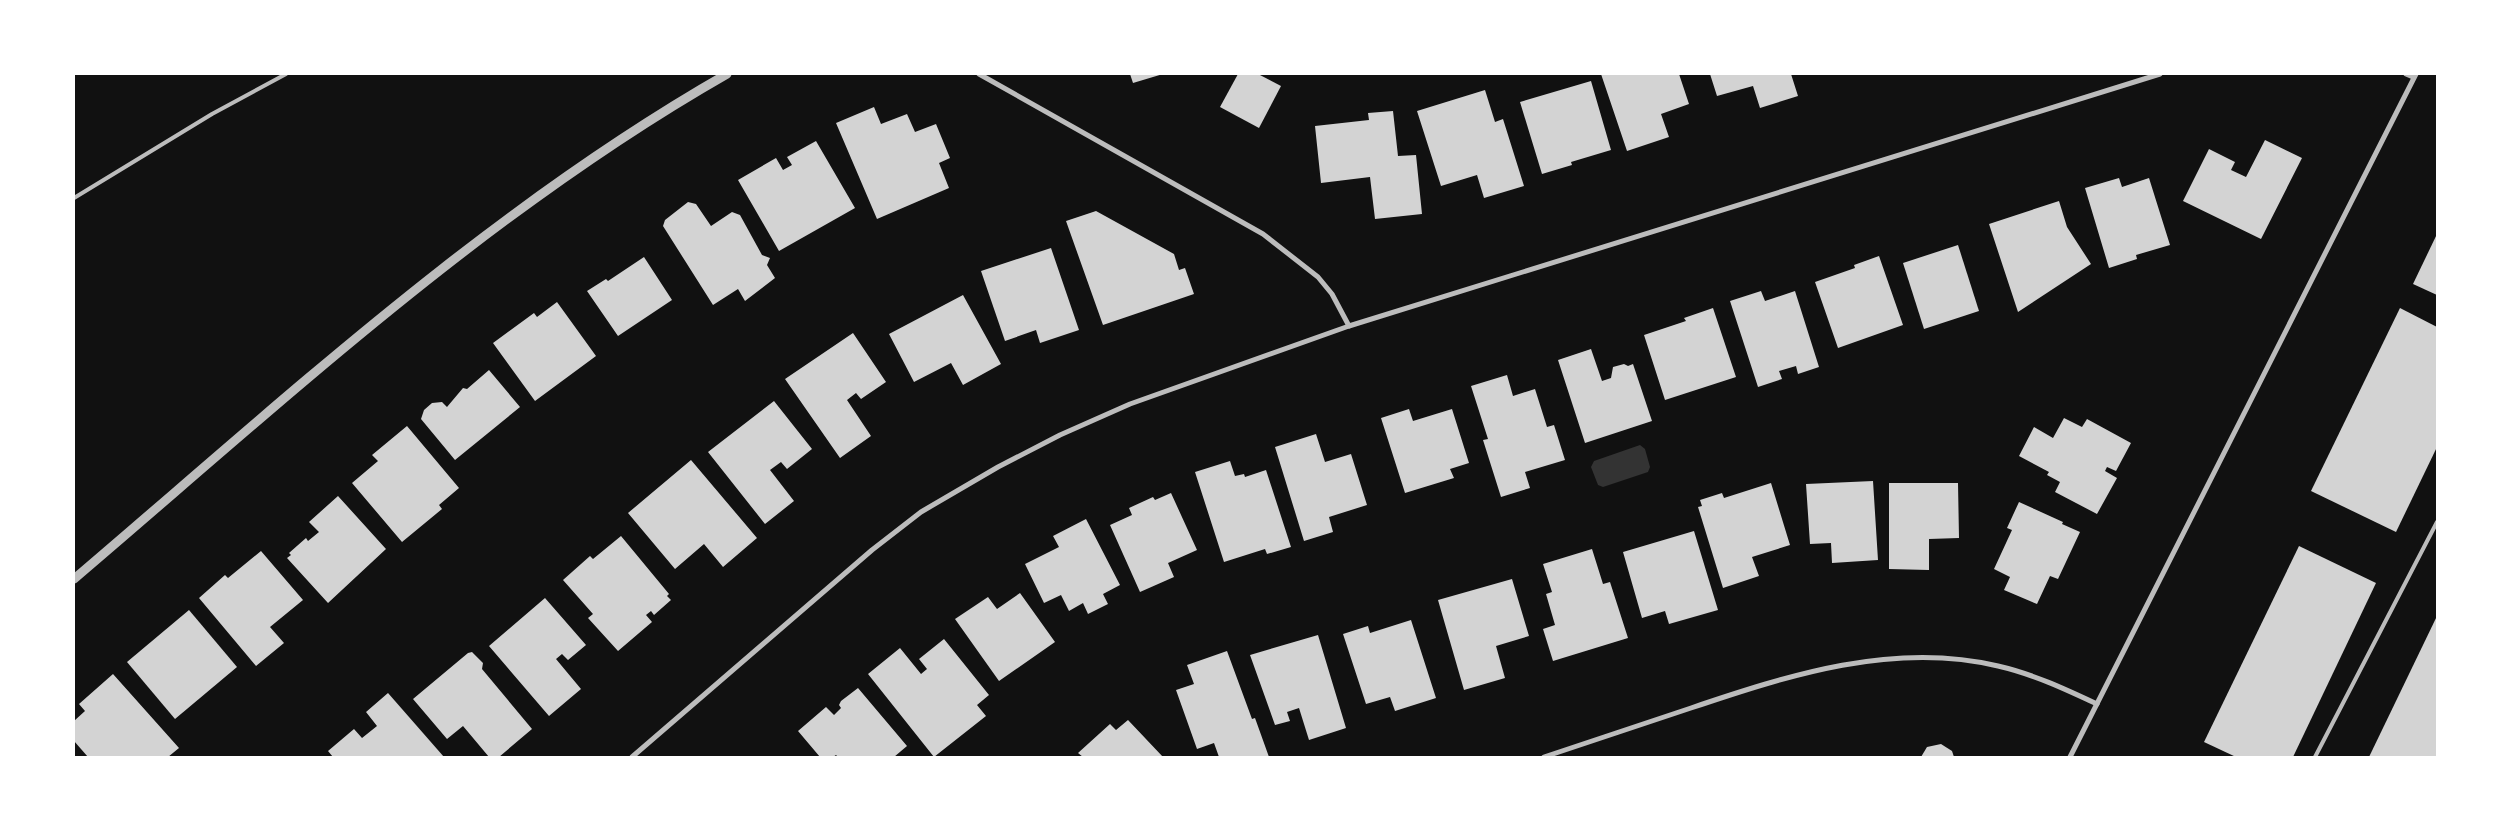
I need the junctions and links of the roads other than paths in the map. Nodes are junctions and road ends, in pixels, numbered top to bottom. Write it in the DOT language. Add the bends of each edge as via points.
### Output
graph roads {
  1 [pos="286,74"];
  2 [pos="727,74"];
  3 [pos="979,74"];
  4 [pos="2160,74"];
  5 [pos="2406,74"];
  6 [pos="2415,76"];
  7 [pos="74,198"];
  8 [pos="1350,326"];
  9 [pos="2437,522"];
  10 [pos="74,579"];
  11 [pos="2097,704"];
  12 [pos="632,757"];
  13 [pos="1544,757"];
  14 [pos="2070,757"];
  15 [pos="2315,757"];
  1 -- 7 [label="lane" via="212,114"];
  2 -- 10 [label="street" via="614,142 444,265"];
  3 -- 8 [label="street" via="1263,234 1318,277"];
  4 -- 8 [label="street"];
  5 -- 6 [label="street"];
  6 -- 11 [label="street"];
  8 -- 12 [label="street" via="1130,404 998,467 921,512 872,550"];
  9 -- 15 [label="lane"];
  11 -- 13 [label="street" via="2042,679 1998,665 1959,660 1870,660 1816,669"];
  11 -- 14 [label="street"];
}
